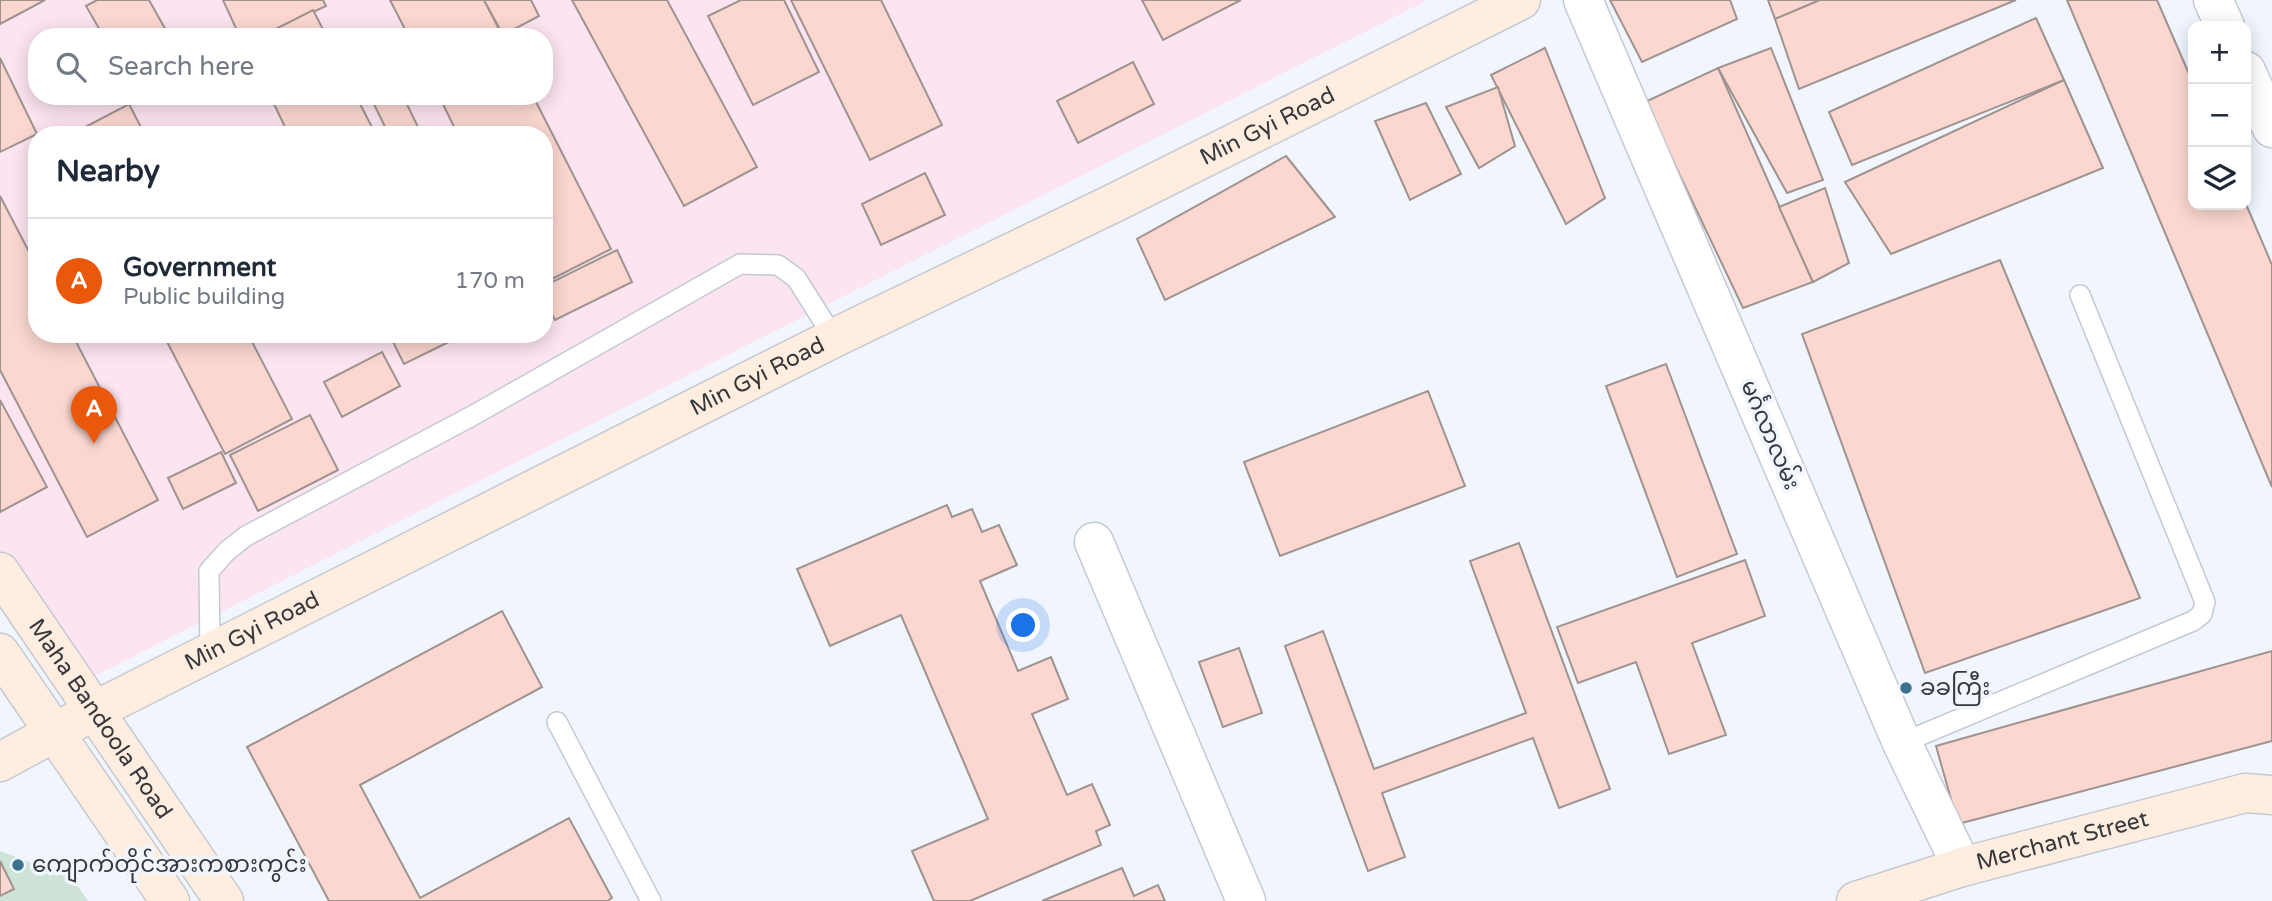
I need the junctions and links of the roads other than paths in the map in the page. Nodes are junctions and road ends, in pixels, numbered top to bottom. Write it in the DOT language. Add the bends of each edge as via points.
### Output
graph roads {
  1 [pos="1521,0"];
  2 [pos="1583,0"];
  3 [pos="2213,0"];
  4 [pos="2223,21"];
  5 [pos="2251,82"];
  6 [pos="2272,128"];
  7 [pos="2080,295"];
  8 [pos="834,338"];
  9 [pos="1094,542"];
  10 [pos="0,572"];
  11 [pos="0,653"];
  12 [pos="210,653"];
  13 [pos="94,711"];
  14 [pos="557,722"];
  15 [pos="54,734"];
  16 [pos="1902,743"];
  17 [pos="0,762"];
  18 [pos="2272,795"];
  19 [pos="1962,867"];
  20 [pos="170,901"];
  21 [pos="224,901"];
  22 [pos="651,901"];
  23 [pos="1246,901"];
  24 [pos="1856,901"];
  1 -- 8 [label="main road, Min Gyi Road"];
  2 -- 16 [label="street, မင်္ဂလာလမ်း"];
  3 -- 4 [label="street"];
  5 -- 6 [label="street"];
  7 -- 16 [label="lane" via="2206,602 2202,614"];
  8 -- 12 [label="main road, Min Gyi Road"];
  8 -- 12 [label="lane" via="796,278 778,265 740,264 472,416 246,536 209,571"];
  9 -- 23 [label="street"];
  10 -- 13 [label="main road, Maha Bandoola Road"];
  11 -- 15 [label="main road, Maha Bandoola Road"];
  12 -- 13 [label="main road, Min Gyi Road"];
  13 -- 15 [label="main road, Min Gyi Road"];
  13 -- 21 [label="main road, Maha Bandoola Road"];
  14 -- 22 [label="lane"];
  15 -- 17 [label="main road, Min Gyi Road"];
  15 -- 20 [label="main road, Maha Bandoola Road"];
  16 -- 19 [label="street, မင်္ဂလာလမ်း"];
  18 -- 19 [label="main road, Merchant Street" via="2245,793"];
  19 -- 24 [label="main road, Merchant Street"];
}
